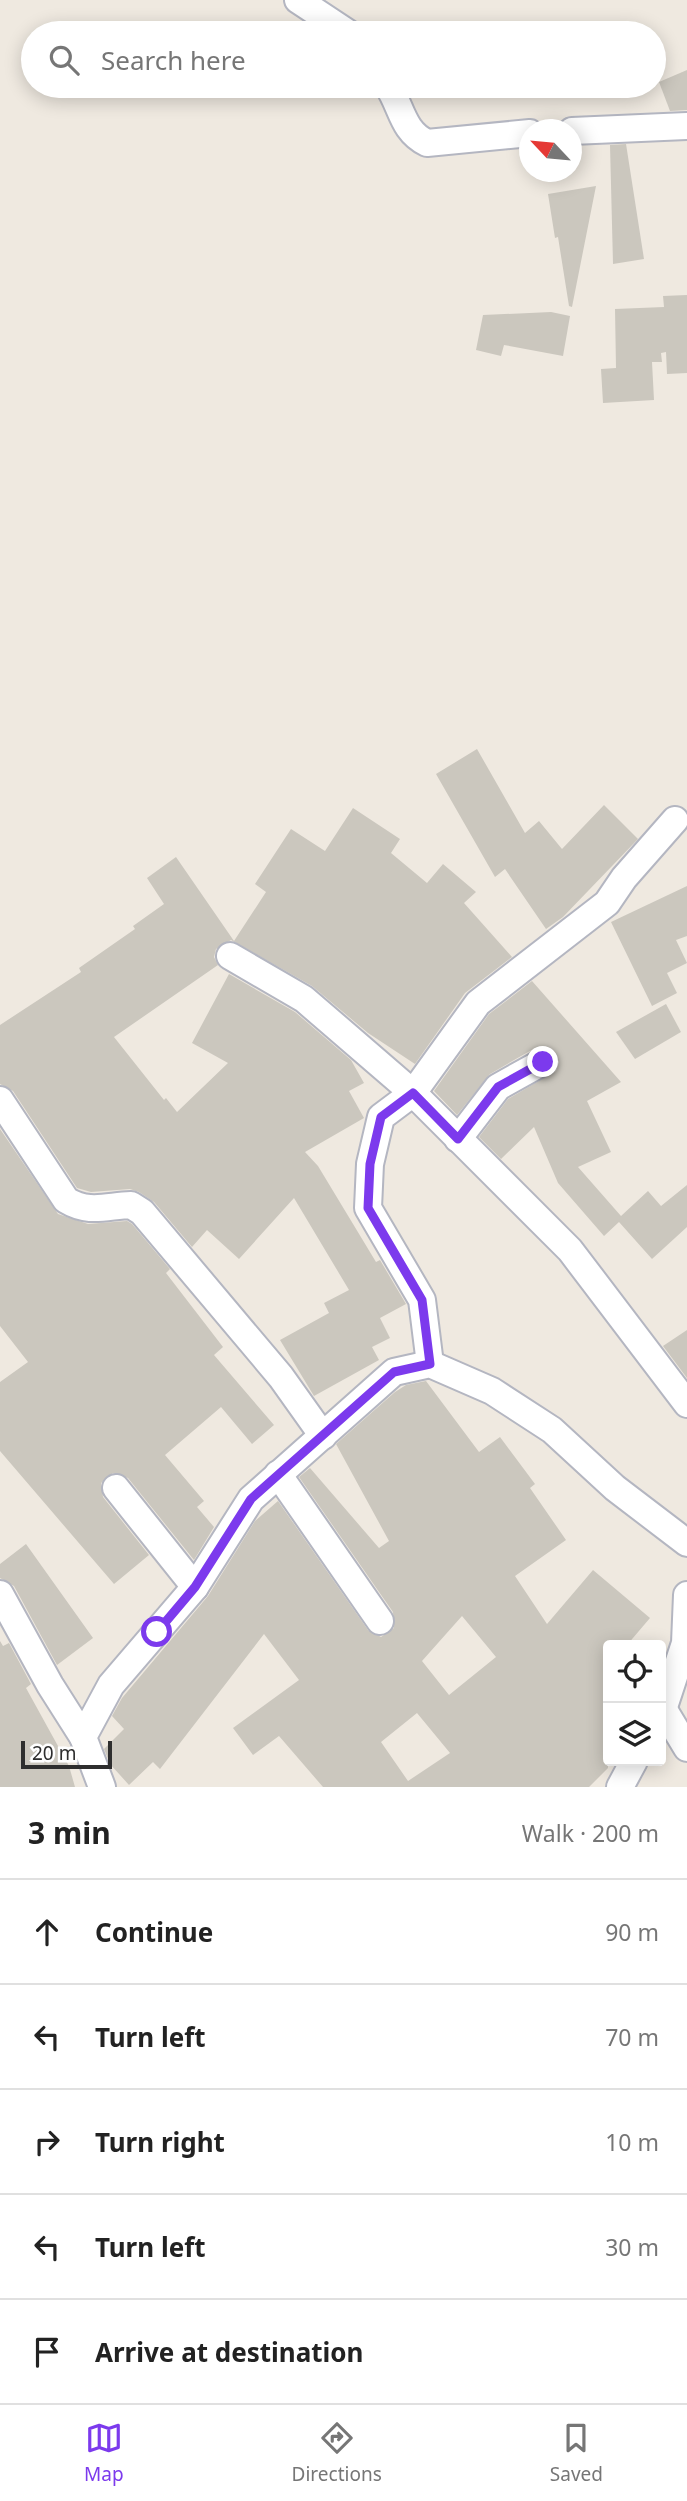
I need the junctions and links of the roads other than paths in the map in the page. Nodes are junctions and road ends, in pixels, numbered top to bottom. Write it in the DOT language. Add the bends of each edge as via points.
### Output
graph roads {
  1 [pos="298,0"];
  2 [pos="330,21"];
  3 [pos="393,98"];
  4 [pos="687,126"];
  5 [pos="582,131"];
  6 [pos="519,134"];
  7 [pos="675,820"];
  8 [pos="230,957"];
  9 [pos="543,1062"];
  10 [pos="413,1093"];
  11 [pos="0,1100"];
  12 [pos="458,1139"];
  13 [pos="430,1364"];
  14 [pos="687,1404"];
  15 [pos="323,1436"];
  16 [pos="278,1475"];
  17 [pos="116,1488"];
  18 [pos="687,1544"];
  19 [pos="195,1587"];
  20 [pos="0,1594"];
  21 [pos="687,1595"];
  22 [pos="380,1621"];
  23 [pos="666,1703"];
  24 [pos="666,1717"];
  25 [pos="83,1737"];
  26 [pos="687,1748"];
  27 [pos="631,1766"];
  28 [pos="102,1787"];
  29 [pos="620,1787"];
  1 -- 2 [label="street"];
  3 -- 6 [label="street" via="405,125 415,138 427,143"];
  4 -- 5 [label="street"];
  7 -- 10 [label="street" via="607,903 478,1003"];
  8 -- 10 [label="street" via="304,999"];
  9 -- 12 [label="street" via="498,1087"];
  10 -- 12 [label="street"];
  10 -- 13 [label="street" via="381,1117 370,1164 368,1208 422,1300"];
  11 -- 15 [label="street" via="66,1200 79,1208 100,1210 131,1205 142,1213 281,1377"];
  12 -- 14 [label="street" via="570,1250"];
  13 -- 15 [label="street" via="394,1372"];
  13 -- 18 [label="street" via="492,1391 551,1430"];
  15 -- 16 [label="street"];
  16 -- 19 [label="street" via="251,1499"];
  16 -- 22 [label="street"];
  17 -- 19 [label="street"];
  19 -- 25 [label="street" via="111,1685"];
  20 -- 25 [label="street"];
  21 -- 23 [label="street" via="685,1643"];
  24 -- 26 [label="street"];
  25 -- 28 [label="street"];
  27 -- 29 [label="street"];
}
